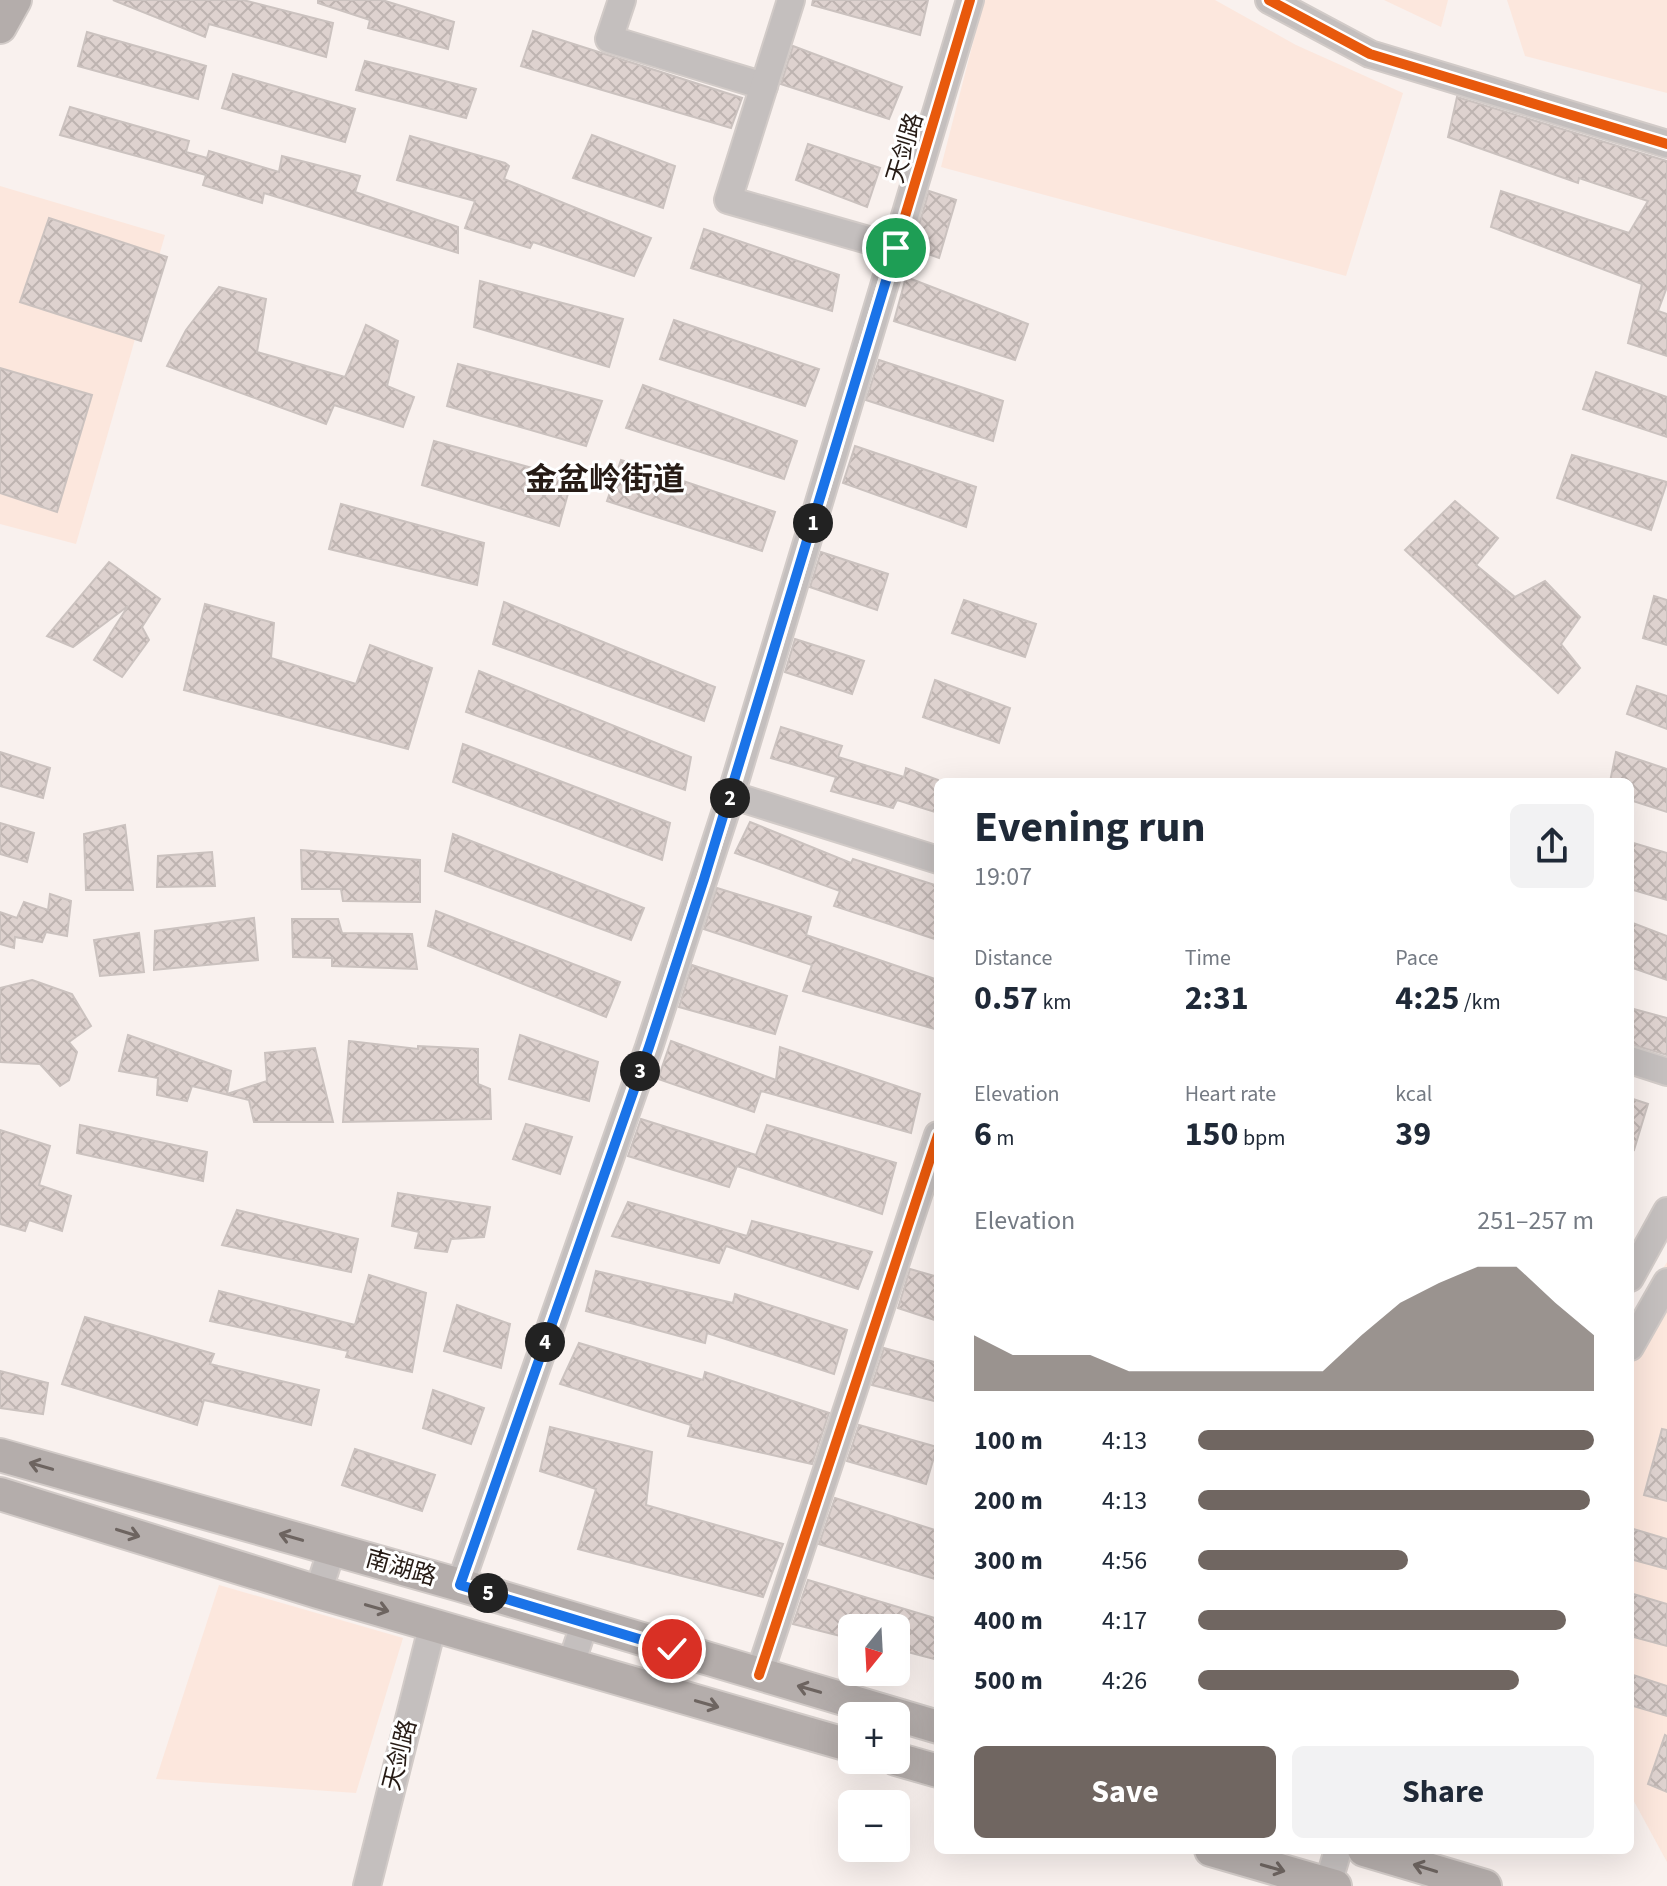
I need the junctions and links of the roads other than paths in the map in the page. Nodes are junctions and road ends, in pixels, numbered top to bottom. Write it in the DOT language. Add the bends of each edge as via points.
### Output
graph roads {
  1 [pos="15,0"];
  2 [pos="622,0"];
  3 [pos="791,0"];
  4 [pos="970,0"];
  5 [pos="1269,0"];
  6 [pos="0,27"];
  7 [pos="764,86"];
  8 [pos="1667,144"];
  9 [pos="896,248"];
  10 [pos="731,795"];
  11 [pos="934,859"];
  12 [pos="1634,1061"];
  13 [pos="1667,1072"];
  14 [pos="934,1147"];
  15 [pos="1667,1211"];
  16 [pos="1634,1271"];
  17 [pos="1667,1282"];
  18 [pos="1634,1340"];
  19 [pos="0,1455"];
  20 [pos="0,1494"];
  21 [pos="332,1549"];
  22 [pos="460,1585"];
  23 [pos="318,1592"];
  24 [pos="585,1622"];
  25 [pos="433,1624"];
  26 [pos="571,1664"];
  27 [pos="759,1675"];
  28 [pos="934,1726"];
  29 [pos="838,1742"];
  30 [pos="910,1763"];
  31 [pos="934,1770"];
  32 [pos="1225,1854"];
  33 [pos="1337,1854"];
  34 [pos="1377,1854"];
  35 [pos="1332,1885"];
  36 [pos="367,1886"];
  37 [pos="1485,1886"];
  1 -- 6 [label="main road"];
  2 -- 7 [label="street" via="609,39"];
  3 -- 7 [label="street"];
  4 -- 9 [label="street, 天剑路"];
  5 -- 8 [label="street" via="1370,54"];
  7 -- 9 [label="street" via="728,200"];
  9 -- 10 [label="street, 天剑路"];
  10 -- 11 [label="street"];
  10 -- 22 [label="street, 天剑路" via="649,1047"];
  12 -- 13 [label="street"];
  14 -- 27 [label="street"];
  15 -- 16 [label="street"];
  17 -- 18 [label="street"];
  21 -- 19 [label="main road, 南湖路, one-way"];
  20 -- 23 [label="main road, 南湖路, one-way"];
  21 -- 22 [label="main road, 南湖路"];
  21 -- 23 [label="street"];
  22 -- 24 [label="main road, 南湖路"];
  23 -- 25 [label="main road, 南湖路, one-way"];
  24 -- 26 [label="street"];
  24 -- 27 [label="main road, 南湖路"];
  25 -- 26 [label="main road, 南湖路"];
  25 -- 36 [label="street, 天剑路"];
  26 -- 29 [label="main road, 南湖路, one-way"];
  28 -- 27 [label="main road, 南湖路, one-way"];
  30 -- 31 [label="main road"];
  32 -- 35 [label="main road, one-way"];
  33 -- 35 [label="street"];
  37 -- 34 [label="main road, one-way"];
}
